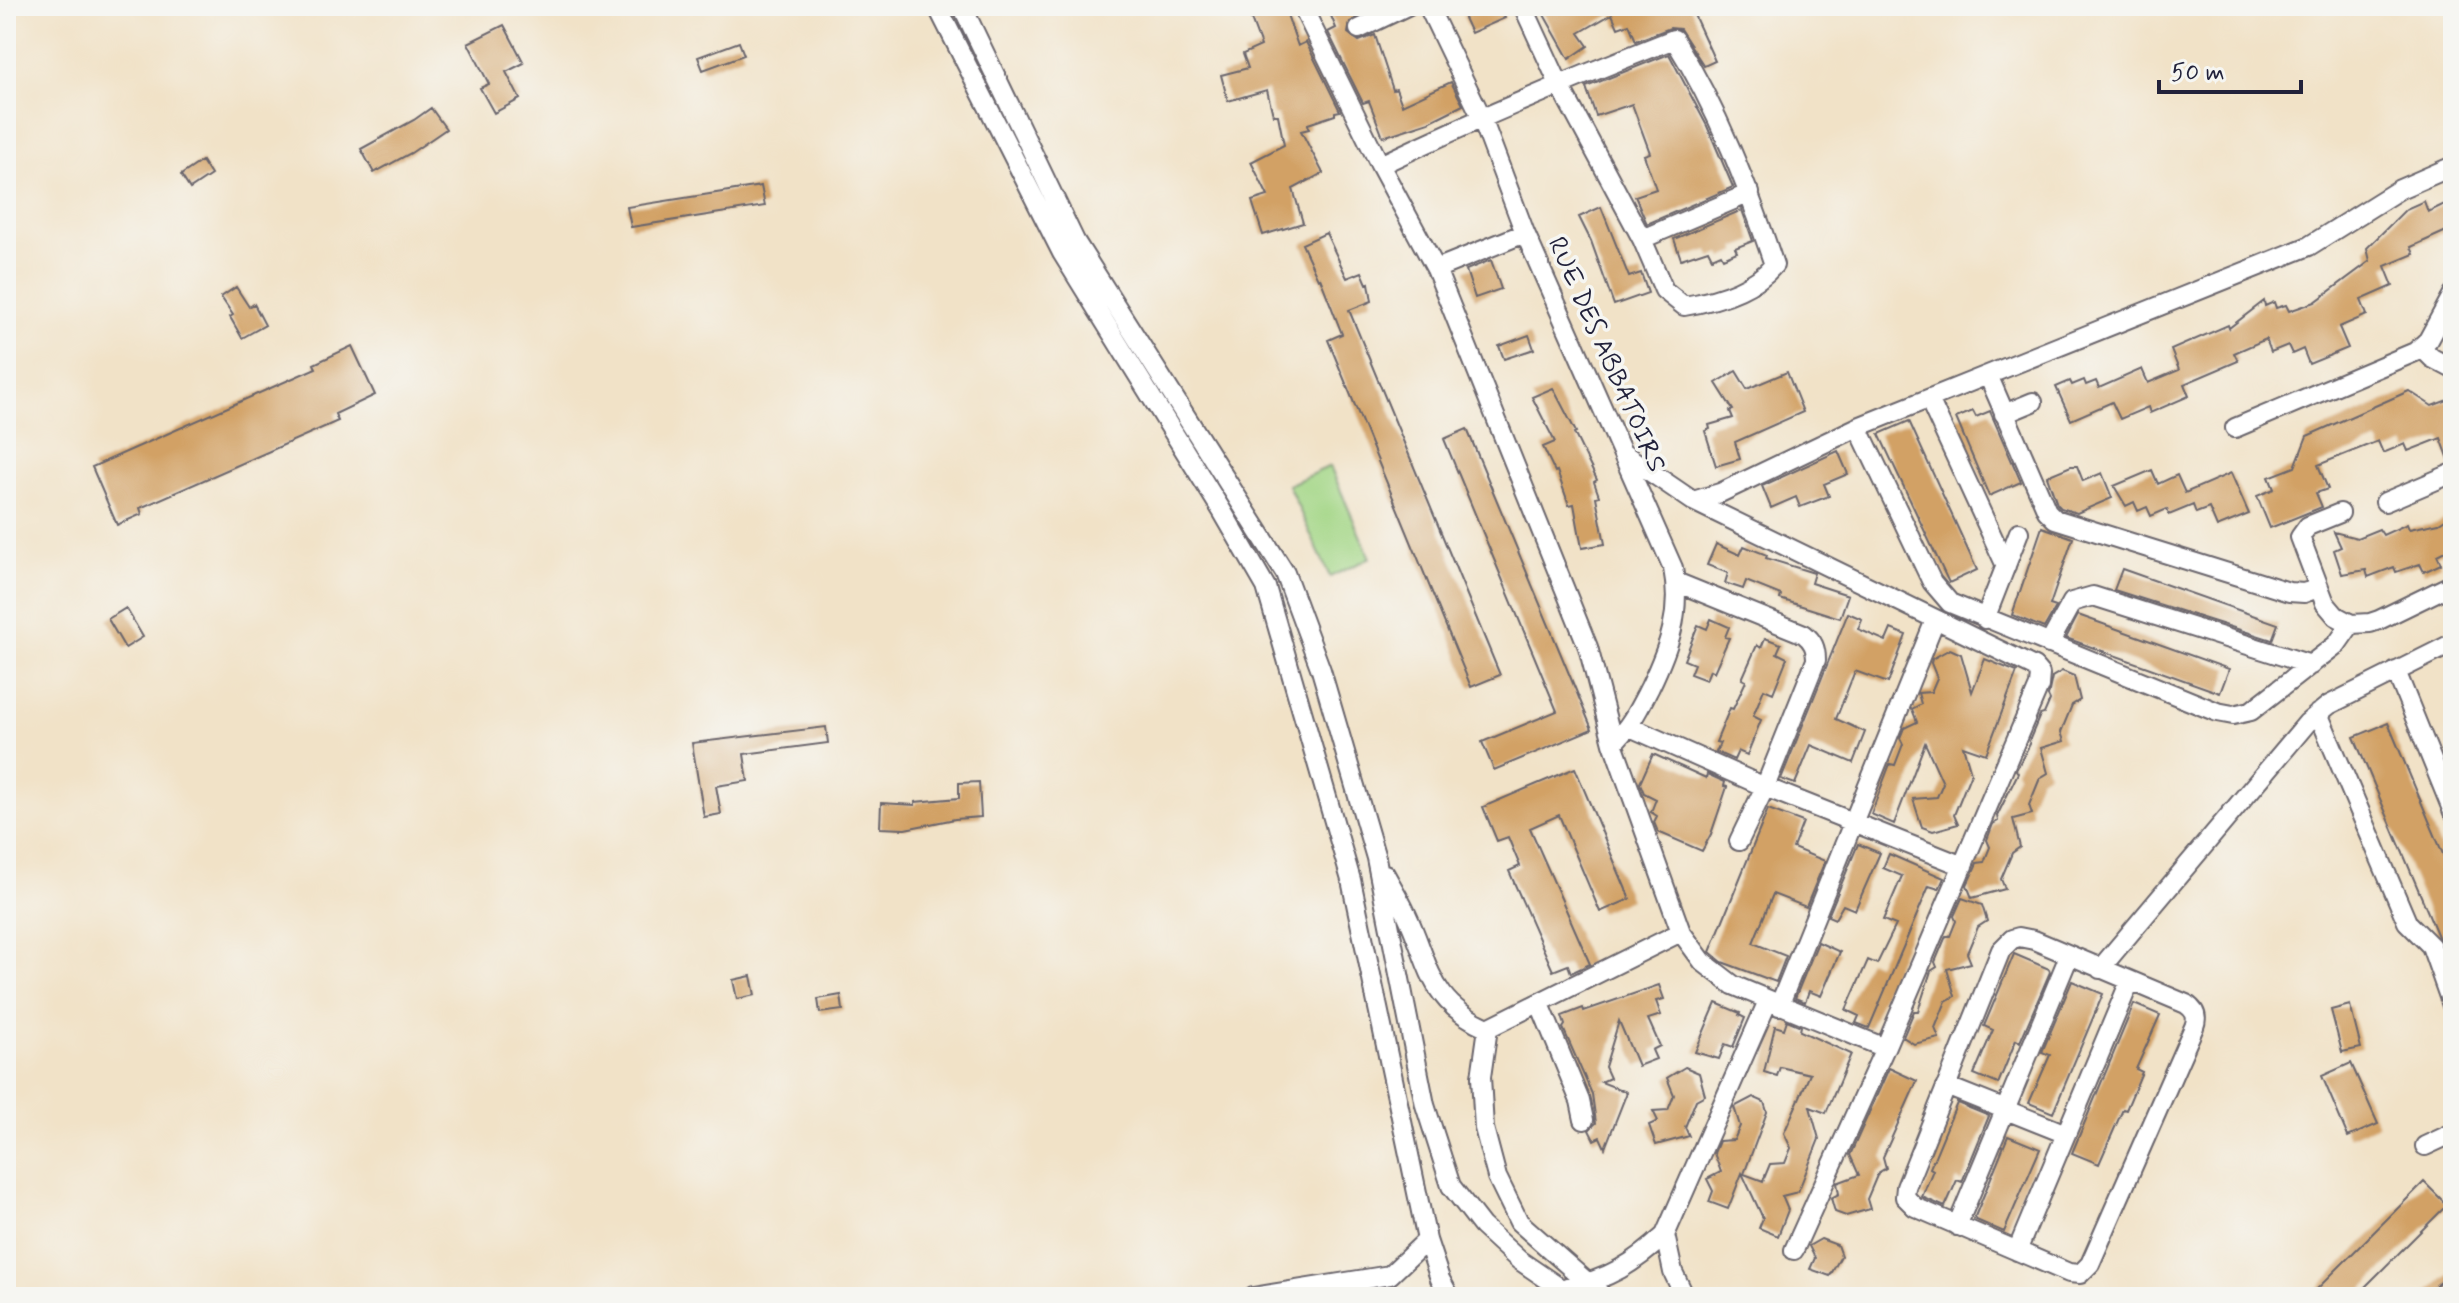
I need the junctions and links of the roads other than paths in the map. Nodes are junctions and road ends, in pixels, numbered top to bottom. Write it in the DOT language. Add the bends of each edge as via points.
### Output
graph roads {
  1 [pos="937,6"];
  2 [pos="962,6"];
  3 [pos="1302,6"];
  4 [pos="1407,6"];
  5 [pos="1428,6"];
  6 [pos="1523,6"];
  7 [pos="1359,29"];
  8 [pos="1559,84"];
  9 [pos="1481,116"];
  10 [pos="1380,165"];
  11 [pos="2453,166"];
  12 [pos="1750,193"];
  13 [pos="1525,233"];
  14 [pos="1642,239"];
  15 [pos="1436,269"];
  16 [pos="2453,294"];
  17 [pos="2421,347"];
  18 [pos="2453,369"];
  19 [pos="1988,375"];
  20 [pos="1929,399"];
  21 [pos="2033,402"];
  22 [pos="2004,414"];
  23 [pos="1858,427"];
  24 [pos="2235,428"];
  25 [pos="1624,454"];
  26 [pos="2453,473"];
  27 [pos="1666,485"];
  28 [pos="1693,501"];
  29 [pos="2385,502"];
  30 [pos="2340,513"];
  31 [pos="1652,517"];
  32 [pos="2019,532"];
  33 [pos="2006,566"];
  34 [pos="1676,582"];
  35 [pos="2453,584"];
  36 [pos="2318,588"];
  37 [pos="1985,619"];
  38 [pos="1935,620"];
  39 [pos="2351,624"];
  40 [pos="2453,643"];
  41 [pos="2049,644"];
  42 [pos="2311,665"];
  43 [pos="2396,671"];
  44 [pos="2318,713"];
  45 [pos="1630,727"];
  46 [pos="1613,743"];
  47 [pos="1765,787"];
  48 [pos="2453,812"];
  49 [pos="1855,823"];
  50 [pos="1739,841"];
  51 [pos="1376,858"];
  52 [pos="1963,866"];
  53 [pos="1681,932"];
  54 [pos="2069,956"];
  55 [pos="2100,969"];
  56 [pos="2130,981"];
  57 [pos="1540,1004"];
  58 [pos="1773,1004"];
  59 [pos="2453,1008"];
  60 [pos="1488,1028"];
  61 [pos="1885,1048"];
  62 [pos="1946,1086"];
  63 [pos="2005,1109"];
  64 [pos="1584,1120"];
  65 [pos="2453,1133"];
  66 [pos="2066,1134"];
  67 [pos="2425,1146"];
  68 [pos="1957,1226"];
  69 [pos="1665,1235"];
  70 [pos="1427,1240"];
  71 [pos="1794,1250"];
  72 [pos="2017,1251"];
  73 [pos="1589,1290"];
  74 [pos="1253,1297"];
  75 [pos="1450,1297"];
  76 [pos="1604,1297"];
  77 [pos="1685,1297"];
  1 -- 70 [label="street" via="1062,253 1266,587 1351,880"];
  2 -- 51 [label="street" via="1075,241 1285,573 1321,670"];
  3 -- 10 [label="street"];
  4 -- 7 [label="street"];
  5 -- 9 [label="street, RUE DES ABBATOIRS"];
  6 -- 8 [label="street"];
  8 -- 9 [label="street"];
  8 -- 12 [label="street" via="1674,39"];
  8 -- 14 [label="street"];
  9 -- 10 [label="street"];
  9 -- 13 [label="street, RUE DES ABBATOIRS"];
  10 -- 15 [label="street"];
  11 -- 19 [label="street" via="2400,189 2309,246"];
  12 -- 14 [label="street"];
  12 -- 14 [label="street" via="1774,265 1763,278 1711,301 1684,306 1664,290"];
  13 -- 15 [label="street"];
  13 -- 25 [label="street, RUE DES ABBATOIRS"];
  15 -- 46 [label="street" via="1588,647"];
  16 -- 17 [label="street"];
  17 -- 18 [label="street"];
  17 -- 24 [label="street"];
  19 -- 20 [label="street"];
  19 -- 22 [label="street"];
  20 -- 23 [label="street"];
  20 -- 33 [label="street"];
  21 -- 22 [label="street"];
  22 -- 36 [label="street" via="2047,511 2060,522 2289,592"];
  23 -- 28 [label="street"];
  23 -- 37 [label="street" via="1937,590 1958,608"];
  25 -- 27 [label="street"];
  25 -- 31 [label="street, RUE DES ABBATOIRS"];
  26 -- 29 [label="street"];
  27 -- 28 [label="street"];
  27 -- 31 [label="street"];
  28 -- 38 [label="street"];
  30 -- 36 [label="street" via="2301,532"];
  31 -- 34 [label="street, RUE DES ABBATOIRS"];
  32 -- 33 [label="street"];
  33 -- 37 [label="street"];
  34 -- 45 [label="street, RUE DES ABBATOIRS" via="1676,616 1668,649"];
  34 -- 47 [label="street" via="1804,634 1814,645 1816,660"];
  35 -- 39 [label="street" via="2379,620"];
  36 -- 39 [label="street" via="2330,610"];
  37 -- 41 [label="street"];
  38 -- 49 [label="street"];
  38 -- 52 [label="street" via="2034,667 2040,680"];
  39 -- 42 [label="street"];
  40 -- 43 [label="street"];
  41 -- 42 [label="street" via="2233,715 2251,711"];
  41 -- 42 [label="street" via="2072,602 2093,596"];
  43 -- 44 [label="street"];
  43 -- 48 [label="street"];
  44 -- 55 [label="street"];
  44 -- 59 [label="street" via="2407,922 2431,946"];
  45 -- 46 [label="street, RUE DES ABBATOIRS"];
  45 -- 47 [label="street"];
  46 -- 53 [label="street"];
  47 -- 49 [label="street"];
  47 -- 50 [label="street"];
  49 -- 52 [label="street"];
  49 -- 58 [label="street"];
  51 -- 60 [label="street" via="1441,994 1454,1009"];
  51 -- 73 [label="street" via="1425,1105 1451,1186 1482,1226 1519,1260 1560,1288"];
  52 -- 61 [label="street"];
  53 -- 57 [label="street"];
  53 -- 58 [label="street" via="1717,975"];
  54 -- 55 [label="street"];
  54 -- 62 [label="street" via="2027,937 2006,944"];
  54 -- 63 [label="street"];
  55 -- 56 [label="street"];
  56 -- 66 [label="street"];
  56 -- 72 [label="street" via="2191,1007 2194,1027 2088,1268 2069,1273"];
  57 -- 60 [label="street"];
  57 -- 64 [label="street"];
  58 -- 61 [label="street"];
  58 -- 69 [label="street"];
  60 -- 73 [label="street" via="1481,1077 1484,1128 1497,1177 1519,1222"];
  61 -- 71 [label="street"];
  62 -- 63 [label="street"];
  62 -- 68 [label="street" via="1905,1192 1911,1205"];
  63 -- 66 [label="street"];
  63 -- 68 [label="street"];
  65 -- 67 [label="street"];
  66 -- 72 [label="street"];
  68 -- 72 [label="street"];
  69 -- 73 [label="street" via="1644,1256"];
  69 -- 77 [label="street"];
  70 -- 74 [label="street" via="1390,1275"];
  70 -- 75 [label="street"];
  73 -- 76 [label="street"];
}
